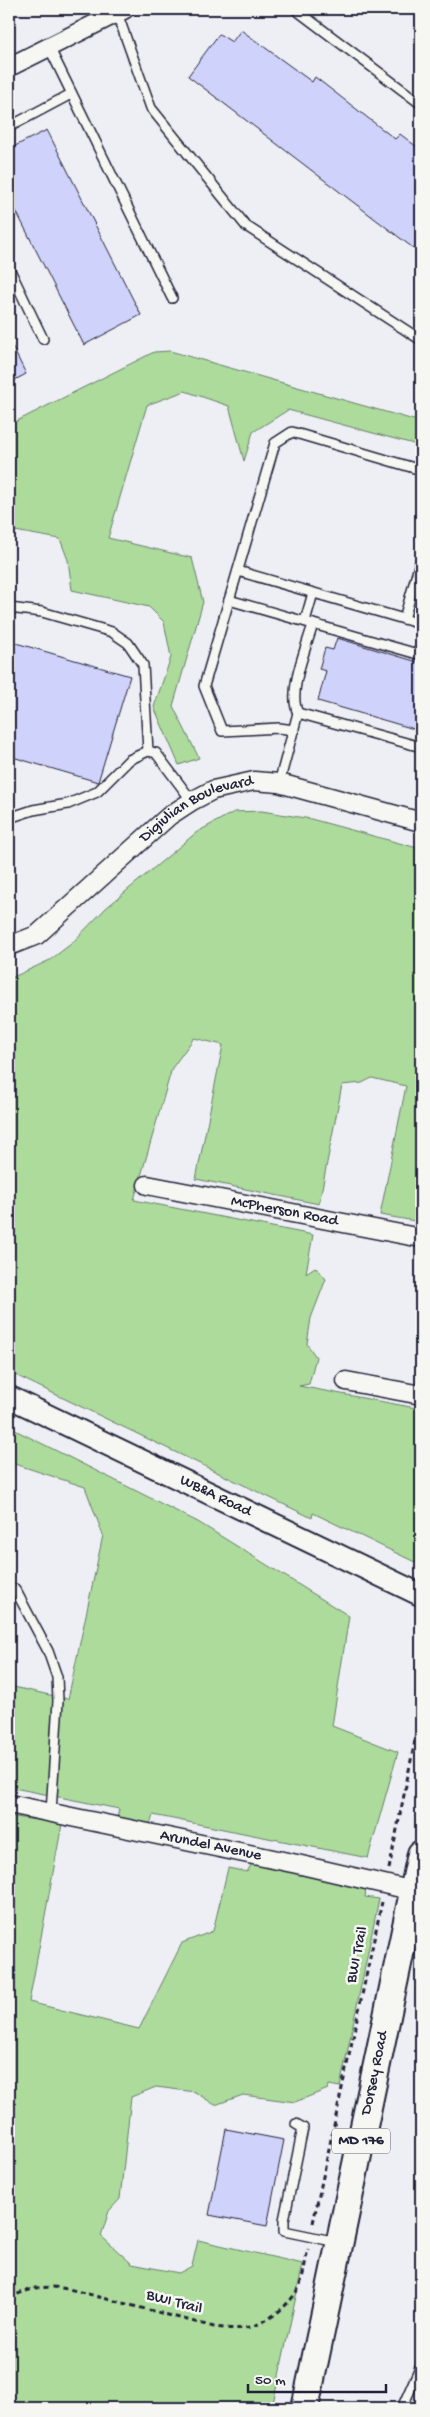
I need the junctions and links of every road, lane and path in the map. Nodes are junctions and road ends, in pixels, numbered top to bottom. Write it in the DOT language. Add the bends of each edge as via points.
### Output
graph roads {
  1 [pos="295,9"];
  2 [pos="121,11"];
  3 [pos="49,47"];
  4 [pos="9,67"];
  5 [pos="71,94"];
  6 [pos="421,104"];
  7 [pos="9,127"];
  8 [pos="9,268"];
  9 [pos="172,298"];
  10 [pos="43,339"];
  11 [pos="421,340"];
  12 [pos="421,470"];
  13 [pos="421,559"];
  14 [pos="238,571"];
  15 [pos="313,593"];
  16 [pos="229,600"];
  17 [pos="9,608"];
  18 [pos="404,619"];
  19 [pos="309,622"];
  20 [pos="421,624"];
  21 [pos="421,655"];
  22 [pos="298,713"];
  23 [pos="294,730"];
  24 [pos="421,747"];
  25 [pos="148,751"];
  26 [pos="279,783"];
  27 [pos="192,801"];
  28 [pos="9,818"];
  29 [pos="421,822"];
  30 [pos="9,946"];
  31 [pos="147,1186"];
  32 [pos="421,1238"];
  33 [pos="346,1381"];
  34 [pos="421,1395"];
  35 [pos="9,1397"];
  36 [pos="15,1589"];
  37 [pos="421,1595"];
  38 [pos="421,1710"];
  39 [pos="9,1804"];
  40 [pos="51,1813"];
  41 [pos="421,1854"];
  42 [pos="390,1864"];
  43 [pos="414,1891"];
  44 [pos="381,1907"];
  45 [pos="296,2124"];
  46 [pos="315,2214"];
  47 [pos="340,2243"];
  48 [pos="304,2265"];
  49 [pos="9,2297"];
  50 [pos="421,2365"];
  51 [pos="305,2408"];
  52 [pos="402,2408"];
  1 -- 6 [label="lane"];
  2 -- 3 [label="street"];
  2 -- 11 [label="lane" via="151,108 246,226"];
  3 -- 4 [label="street"];
  3 -- 5 [label="lane"];
  5 -- 7 [label="lane"];
  5 -- 9 [label="lane"];
  8 -- 10 [label="lane"];
  12 -- 14 [label="lane" via="292,432 275,443"];
  13 -- 18 [label="lane"];
  14 -- 15 [label="lane"];
  14 -- 16 [label="lane"];
  15 -- 18 [label="lane"];
  15 -- 19 [label="lane"];
  16 -- 19 [label="lane"];
  16 -- 23 [label="lane" via="204,686 222,731"];
  17 -- 25 [label="lane" via="42,612 112,632 128,643 143,665"];
  18 -- 20 [label="lane"];
  19 -- 21 [label="lane"];
  19 -- 22 [label="lane" via="294,692"];
  22 -- 23 [label="lane"];
  22 -- 24 [label="lane"];
  23 -- 26 [label="lane"];
  25 -- 27 [label="lane" via="156,753"];
  25 -- 28 [label="lane" via="129,760 97,792 68,804"];
  26 -- 27 [label="street, Digiulian Boulevard" via="254,781 235,784 213,790"];
  26 -- 29 [label="street, Digiulian Boulevard"];
  27 -- 30 [label="street, Digiulian Boulevard" via="150,833 37,935"];
  31 -- 32 [label="street, McPherson Road"];
  33 -- 34 [label="street"];
  35 -- 37 [label="street, WB&A Road"];
  36 -- 40 [label="lane" via="48,1651 57,1678"];
  38 -- 42 [label="path"];
  39 -- 40 [label="street, Arundel Avenue"];
  40 -- 43 [label="street, Arundel Avenue"];
  41 -- 43 [label="main road, Dorsey Road / MD 176"];
  43 -- 47 [label="main road, Dorsey Road / MD 176"];
  44 -- 46 [label="path, BWI Trail"];
  45 -- 47 [label="lane" via="304,2128 284,2231"];
  47 -- 51 [label="main road, Dorsey Road / MD 176"];
  48 -- 49 [label="path, BWI Trail" via="300,2286 286,2304 250,2327 232,2329 69,2289 35,2288"];
  50 -- 52 [label="lane"];
}
